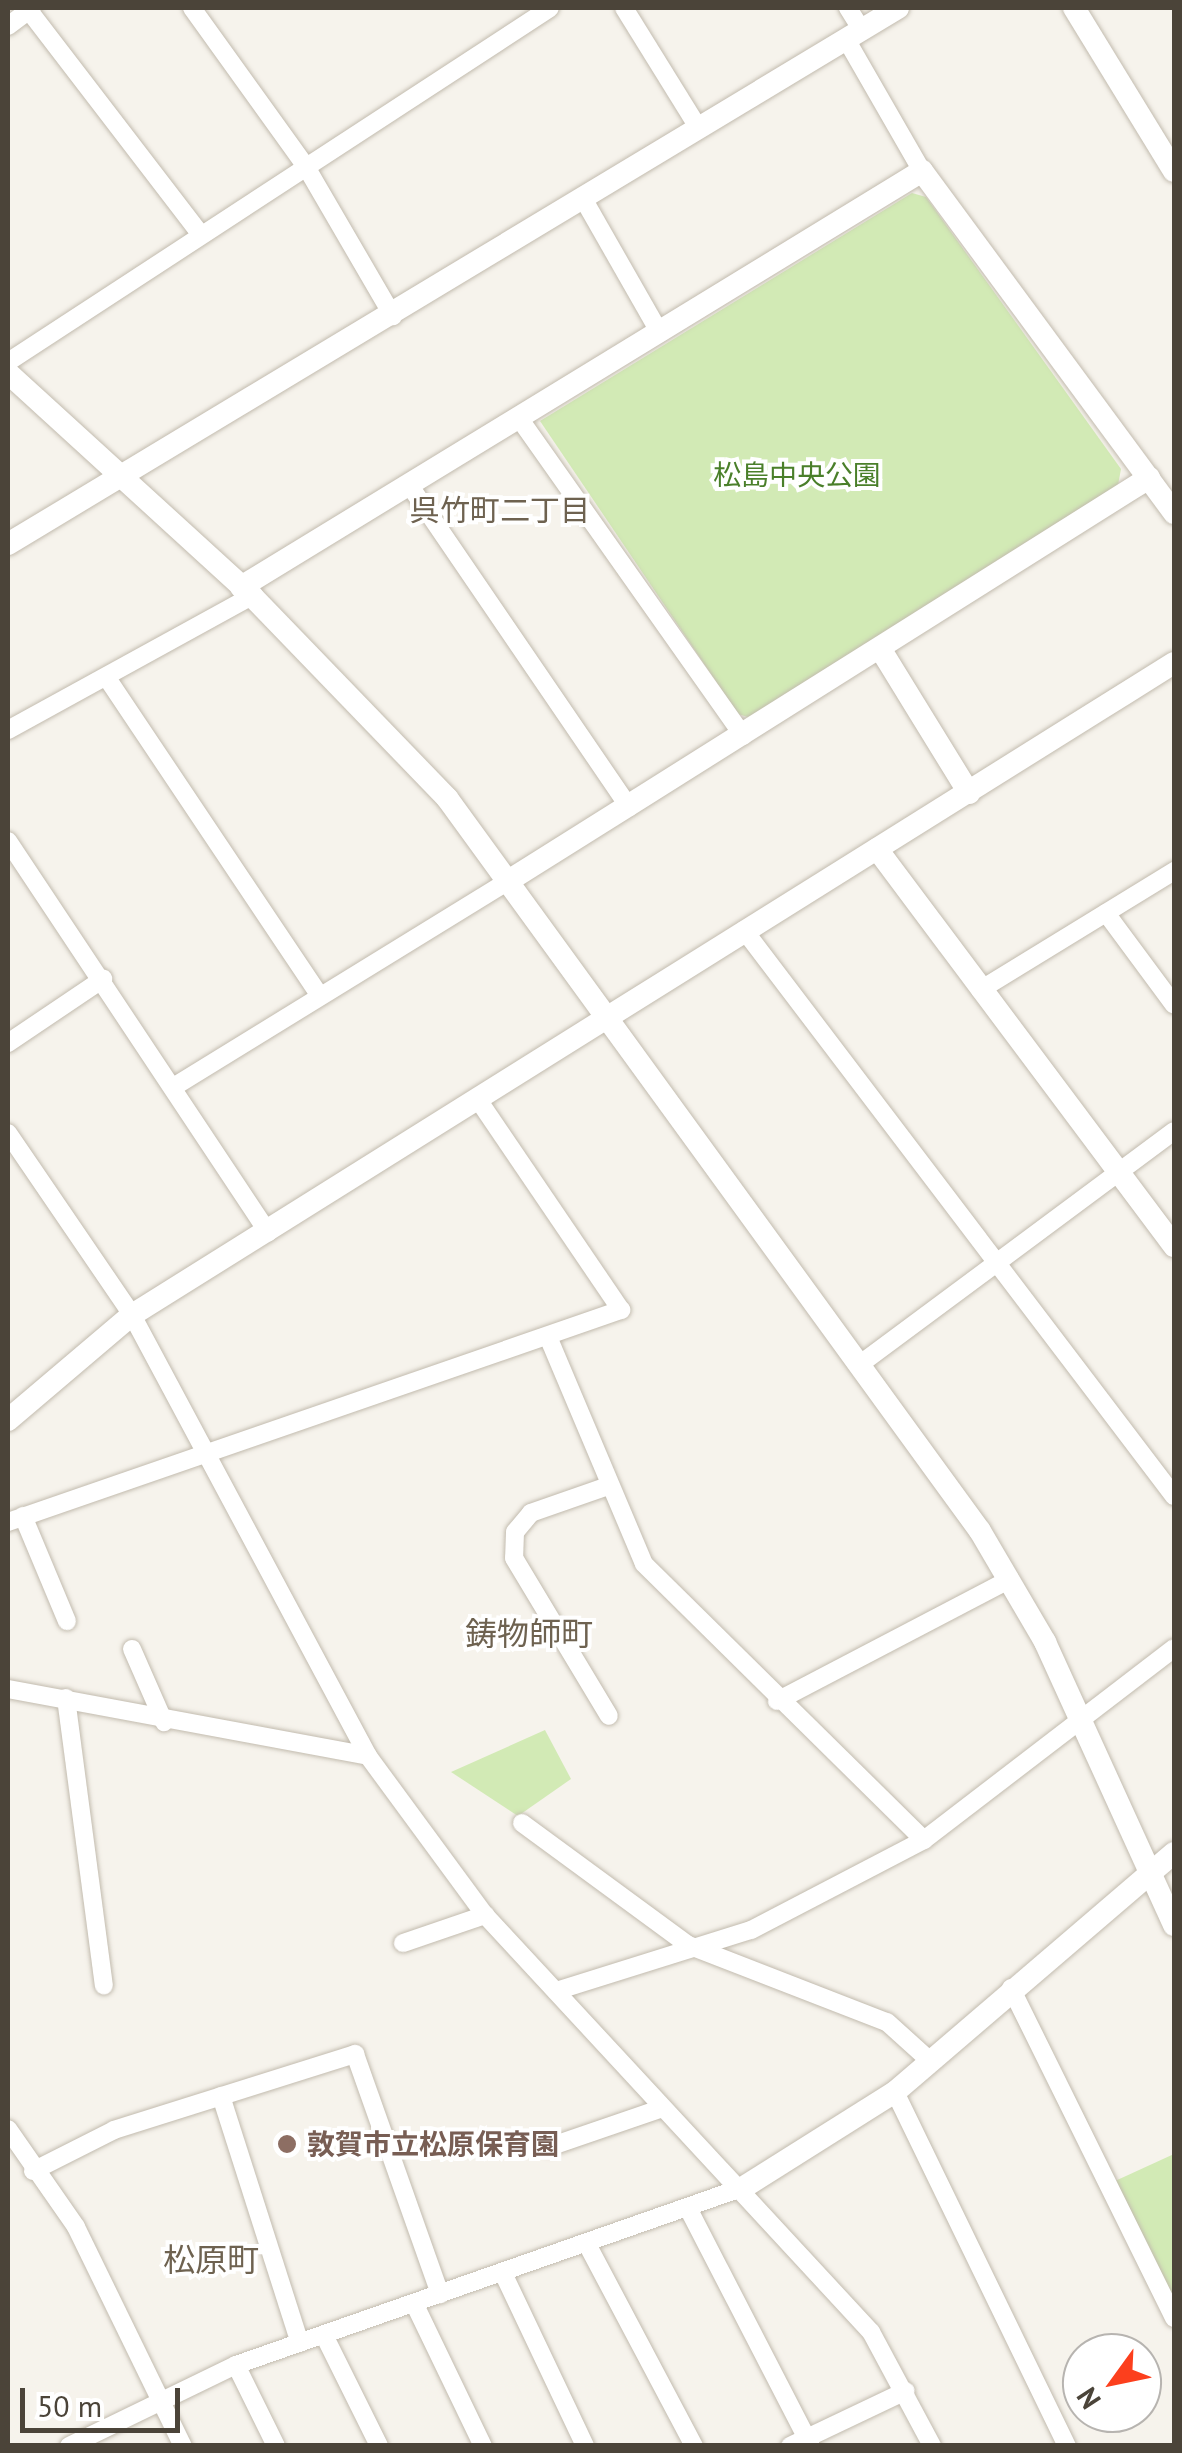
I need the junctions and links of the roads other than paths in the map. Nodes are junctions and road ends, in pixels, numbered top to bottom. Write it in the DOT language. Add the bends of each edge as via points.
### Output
graph roads {
  1 [pos="29,8"];
  2 [pos="192,8"];
  3 [pos="550,8"];
  4 [pos="624,8"];
  5 [pos="848,8"];
  6 [pos="898,8"];
  7 [pos="1074,8"];
  8 [pos="8,26"];
  9 [pos="854,34"];
  10 [pos="699,129"];
  11 [pos="305,165"];
  12 [pos="922,171"];
  13 [pos="1174,172"];
  14 [pos="584,200"];
  15 [pos="201,236"];
  16 [pos="393,316"];
  17 [pos="660,333"];
  18 [pos="8,362"];
  19 [pos="8,373"];
  20 [pos="519,418"];
  21 [pos="1150,478"];
  22 [pos="124,479"];
  23 [pos="410,486"];
  24 [pos="1174,513"];
  25 [pos="8,544"];
  26 [pos="246,592"];
  27 [pos="882,650"];
  28 [pos="1174,664"];
  29 [pos="107,678"];
  30 [pos="8,730"];
  31 [pos="743,736"];
  32 [pos="970,793"];
  33 [pos="629,807"];
  34 [pos="8,842"];
  35 [pos="877,849"];
  36 [pos="1174,871"];
  37 [pos="505,883"];
  38 [pos="1106,913"];
  39 [pos="744,930"];
  40 [pos="103,979"];
  41 [pos="980,990"];
  42 [pos="316,992"];
  43 [pos="1174,1005"];
  44 [pos="606,1022"];
  45 [pos="8,1042"];
  46 [pos="175,1086"];
  47 [pos="479,1100"];
  48 [pos="1174,1131"];
  49 [pos="8,1133"];
  50 [pos="1119,1172"];
  51 [pos="268,1232"];
  52 [pos="1174,1246"];
  53 [pos="1002,1262"];
  54 [pos="132,1316"];
  55 [pos="549,1339"];
  56 [pos="859,1365"];
  57 [pos="8,1420"];
  58 [pos="209,1450"];
  59 [pos="608,1486"];
  60 [pos="1174,1496"];
  61 [pos="15,1519"];
  62 [pos="1010,1578"];
  63 [pos="67,1621"];
  64 [pos="1174,1648"];
  65 [pos="132,1649"];
  66 [pos="8,1689"];
  67 [pos="66,1698"];
  68 [pos="776,1700"];
  69 [pos="608,1716"];
  70 [pos="1078,1718"];
  71 [pos="164,1722"];
  72 [pos="368,1756"];
  73 [pos="522,1824"];
  74 [pos="924,1840"];
  75 [pos="1174,1853"];
  76 [pos="1150,1871"];
  77 [pos="485,1915"];
  78 [pos="1174,1925"];
  79 [pos="402,1943"];
  80 [pos="688,1945"];
  81 [pos="104,1986"];
  82 [pos="1011,1988"];
  83 [pos="556,1991"];
  84 [pos="929,2060"];
  85 [pos="895,2092"];
  86 [pos="221,2096"];
  87 [pos="660,2109"];
  88 [pos="8,2129"];
  89 [pos="549,2147"];
  90 [pos="34,2171"];
  91 [pos="744,2187"];
  92 [pos="690,2210"];
  93 [pos="587,2244"];
  94 [pos="503,2273"];
  95 [pos="440,2294"];
  96 [pos="414,2305"];
  97 [pos="1174,2318"];
  98 [pos="324,2335"];
  99 [pos="300,2343"];
  100 [pos="236,2366"];
  101 [pos="906,2391"];
  102 [pos="163,2404"];
  103 [pos="802,2443"];
  104 [pos="78,2444"];
  105 [pos="183,2446"];
  106 [pos="276,2446"];
  107 [pos="379,2446"];
  108 [pos="483,2446"];
  109 [pos="586,2446"];
  110 [pos="694,2446"];
  111 [pos="932,2446"];
  112 [pos="1067,2446"];
  1 -- 8 [label="street"];
  1 -- 15 [label="street"];
  2 -- 11 [label="street"];
  3 -- 11 [label="street"];
  4 -- 10 [label="street"];
  5 -- 9 [label="street"];
  6 -- 9 [label="street"];
  7 -- 13 [label="street"];
  9 -- 10 [label="street"];
  9 -- 12 [label="street"];
  10 -- 14 [label="street"];
  11 -- 15 [label="street"];
  11 -- 16 [label="street"];
  12 -- 17 [label="street"];
  12 -- 21 [label="street"];
  14 -- 16 [label="street"];
  14 -- 17 [label="street"];
  15 -- 18 [label="street"];
  16 -- 22 [label="street"];
  17 -- 20 [label="street"];
  19 -- 22 [label="street"];
  20 -- 23 [label="street"];
  20 -- 31 [label="street"];
  21 -- 24 [label="street"];
  21 -- 27 [label="street"];
  22 -- 25 [label="street"];
  22 -- 26 [label="street"];
  23 -- 26 [label="street"];
  23 -- 33 [label="street"];
  26 -- 29 [label="street"];
  26 -- 37 [label="street" via="394,735"];
  27 -- 31 [label="street"];
  27 -- 32 [label="street"];
  28 -- 32 [label="street"];
  29 -- 30 [label="street"];
  29 -- 42 [label="street"];
  31 -- 33 [label="street"];
  32 -- 35 [label="street"];
  33 -- 37 [label="street"];
  34 -- 40 [label="street"];
  35 -- 39 [label="street"];
  35 -- 41 [label="street"];
  36 -- 38 [label="street"];
  37 -- 42 [label="street"];
  37 -- 44 [label="street"];
  38 -- 41 [label="street"];
  38 -- 43 [label="street"];
  39 -- 44 [label="street"];
  39 -- 53 [label="street"];
  40 -- 45 [label="street"];
  40 -- 46 [label="street"];
  41 -- 50 [label="street"];
  42 -- 46 [label="street"];
  44 -- 47 [label="street"];
  44 -- 56 [label="street"];
  46 -- 51 [label="street"];
  47 -- 51 [label="street"];
  47 -- 55 [label="street" via="621,1310"];
  48 -- 50 [label="street"];
  49 -- 54 [label="street"];
  50 -- 52 [label="street"];
  50 -- 53 [label="street"];
  51 -- 54 [label="street"];
  53 -- 56 [label="street"];
  53 -- 60 [label="street"];
  54 -- 57 [label="street"];
  54 -- 58 [label="street"];
  55 -- 58 [label="street"];
  55 -- 59 [label="street"];
  56 -- 62 [label="street"];
  58 -- 61 [label="street"];
  58 -- 72 [label="street"];
  59 -- 68 [label="street" via="644,1564"];
  59 -- 69 [label="street" via="531,1513 515,1532 514,1558"];
  61 -- 63 [label="street"];
  62 -- 68 [label="street"];
  62 -- 70 [label="street"];
  64 -- 70 [label="street"];
  65 -- 71 [label="street"];
  66 -- 67 [label="street"];
  67 -- 71 [label="street"];
  67 -- 81 [label="street"];
  68 -- 74 [label="street"];
  70 -- 74 [label="street"];
  70 -- 76 [label="street"];
  71 -- 72 [label="street"];
  72 -- 77 [label="street"];
  73 -- 80 [label="street" via="611,1897"];
  74 -- 80 [label="street" via="750,1930"];
  75 -- 76 [label="street"];
  76 -- 78 [label="street"];
  76 -- 82 [label="street"];
  77 -- 79 [label="street"];
  77 -- 83 [label="street"];
  80 -- 83 [label="street"];
  80 -- 84 [label="street" via="886,2022"];
  82 -- 84 [label="street"];
  82 -- 97 [label="street"];
  83 -- 87 [label="street"];
  84 -- 85 [label="street"];
  85 -- 91 [label="street"];
  85 -- 112 [label="street"];
  86 -- 90 [label="street" via="114,2130"];
  86 -- 95 [label="street" via="355,2054"];
  86 -- 99 [label="street"];
  87 -- 89 [label="street"];
  87 -- 91 [label="street"];
  88 -- 90 [label="street"];
  90 -- 102 [label="street" via="76,2227"];
  91 -- 92 [label="street"];
  91 -- 101 [label="street" via="871,2332"];
  92 -- 93 [label="street"];
  92 -- 103 [label="street"];
  93 -- 94 [label="street"];
  93 -- 110 [label="street"];
  94 -- 95 [label="street"];
  94 -- 109 [label="street"];
  95 -- 96 [label="street"];
  96 -- 98 [label="street"];
  96 -- 108 [label="street"];
  98 -- 99 [label="street"];
  98 -- 107 [label="street"];
  99 -- 100 [label="street"];
  100 -- 102 [label="street"];
  100 -- 106 [label="street"];
  101 -- 103 [label="street"];
  101 -- 111 [label="street"];
  102 -- 104 [label="street"];
  102 -- 105 [label="street"];
}
